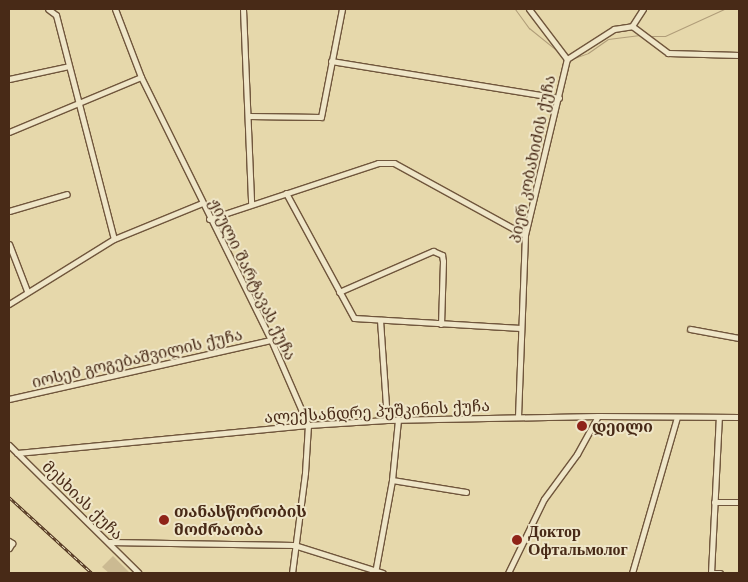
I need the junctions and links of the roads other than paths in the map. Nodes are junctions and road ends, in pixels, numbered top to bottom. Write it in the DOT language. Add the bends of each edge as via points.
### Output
graph roads {
  1 [pos="48,9"];
  2 [pos="115,9"];
  3 [pos="243,9"];
  4 [pos="342,9"];
  5 [pos="529,9"];
  6 [pos="643,9"];
  7 [pos="632,26"];
  8 [pos="739,55"];
  9 [pos="567,59"];
  10 [pos="330,61"];
  11 [pos="69,66"];
  12 [pos="141,77"];
  13 [pos="9,79"];
  14 [pos="559,98"];
  15 [pos="78,102"];
  16 [pos="249,116"];
  17 [pos="9,132"];
  18 [pos="286,193"];
  19 [pos="67,194"];
  20 [pos="202,203"];
  21 [pos="251,203"];
  22 [pos="9,211"];
  23 [pos="209,218"];
  24 [pos="525,235"];
  25 [pos="114,239"];
  26 [pos="9,244"];
  27 [pos="26,290"];
  28 [pos="340,292"];
  29 [pos="9,304"];
  30 [pos="380,320"];
  31 [pos="440,324"];
  32 [pos="521,328"];
  33 [pos="690,329"];
  34 [pos="739,338"];
  35 [pos="271,340"];
  36 [pos="9,399"];
  37 [pos="598,416"];
  38 [pos="677,416"];
  39 [pos="518,417"];
  40 [pos="718,417"];
  41 [pos="739,418"];
  42 [pos="387,420"];
  43 [pos="398,420"];
  44 [pos="308,425"];
  45 [pos="9,445"];
  46 [pos="17,453"];
  47 [pos="392,480"];
  48 [pos="466,492"];
  49 [pos="714,502"];
  50 [pos="739,502"];
  51 [pos="9,541"];
  52 [pos="109,542"];
  53 [pos="294,545"];
  54 [pos="9,548"];
  55 [pos="375,572"];
  56 [pos="139,573"];
  57 [pos="292,573"];
  58 [pos="383,573"];
  59 [pos="508,573"];
  60 [pos="632,573"];
  61 [pos="711,573"];
  62 [pos="720,573"];
  1 -- 11 [label="street" via="56,15"];
  2 -- 12 [label="street, ჟიული შარტავას ქუჩა"];
  3 -- 16 [label="street"];
  4 -- 10 [label="street"];
  5 -- 9 [label="street, პიერ კობახიძის ქუჩა"];
  6 -- 7 [label="street"];
  7 -- 8 [label="street" via="668,53"];
  7 -- 9 [label="street" via="614,28"];
  9 -- 14 [label="street, პიერ კობახიძის ქუჩა"];
  10 -- 14 [label="street"];
  10 -- 16 [label="street" via="321,117"];
  11 -- 13 [label="street"];
  11 -- 15 [label="street"];
  12 -- 15 [label="street"];
  12 -- 20 [label="street, ჟიული შარტავას ქუჩა"];
  14 -- 24 [label="street, პიერ კობახიძის ქუჩა"];
  15 -- 17 [label="street"];
  15 -- 25 [label="street"];
  16 -- 21 [label="street"];
  18 -- 21 [label="street"];
  18 -- 24 [label="street" via="378,163 394,163"];
  18 -- 28 [label="street"];
  19 -- 22 [label="street"];
  20 -- 23 [label="street, ჟიული შარტავას ქუჩა"];
  20 -- 25 [label="street"];
  21 -- 23 [label="street"];
  23 -- 35 [label="street, ჟიული შარტავას ქუჩა"];
  24 -- 32 [label="street, პიერ კობახიძის ქუჩა"];
  25 -- 27 [label="street"];
  26 -- 27 [label="street"];
  27 -- 29 [label="street"];
  28 -- 30 [label="street" via="354,318"];
  28 -- 31 [label="street" via="433,251 442,255 443,261"];
  30 -- 31 [label="street"];
  30 -- 42 [label="street"];
  31 -- 32 [label="street"];
  32 -- 39 [label="street, პიერ კობახიძის ქუჩა"];
  33 -- 34 [label="street"];
  35 -- 36 [label="street, იოსებ გოგებაშვილის ქუჩა"];
  35 -- 44 [label="street, ჟიული შარტავას ქუჩა"];
  37 -- 38 [label="street, ალექსანდრე პუშკინის ქუჩა"];
  37 -- 39 [label="street, ალექსანდრე პუშკინის ქუჩა"];
  37 -- 59 [label="street" via="577,454 544,499"];
  38 -- 40 [label="street, ალექსანდრე პუშკინის ქუჩა"];
  38 -- 60 [label="street"];
  39 -- 43 [label="street, ალექსანდრე პუშკინის ქუჩა"];
  40 -- 41 [label="street, ალექსანდრე პუშკინის ქუჩა"];
  40 -- 49 [label="street"];
  42 -- 43 [label="street, ალექსანდრე პუშკინის ქუჩა"];
  42 -- 44 [label="street, ალექსანდრე პუშკინის ქუჩა"];
  43 -- 47 [label="street"];
  44 -- 46 [label="street, ალექსანდრე პუშკინის ქუჩა"];
  44 -- 53 [label="street, ჟიული შარტავას ქუჩა" via="305,473"];
  45 -- 46 [label="street, მესხიას ქუჩა"];
  46 -- 52 [label="street, მესხიას ქუჩა"];
  47 -- 48 [label="street"];
  47 -- 55 [label="street"];
  49 -- 50 [label="street"];
  49 -- 61 [label="street"];
  51 -- 54 [label="street" via="12,543"];
  52 -- 53 [label="street"];
  52 -- 56 [label="street, მესხიას ქუჩა"];
  53 -- 55 [label="street"];
  53 -- 57 [label="street, ჟიული შარტავას ქუჩა"];
  55 -- 58 [label="street"];
  61 -- 62 [label="street"];
}
